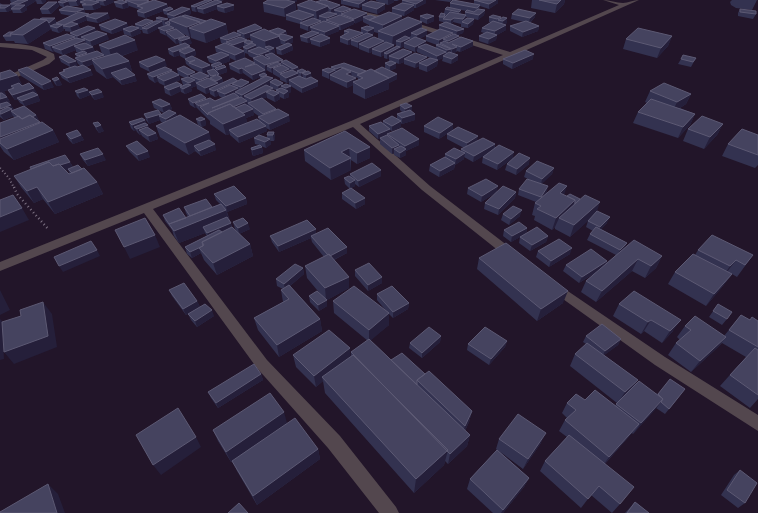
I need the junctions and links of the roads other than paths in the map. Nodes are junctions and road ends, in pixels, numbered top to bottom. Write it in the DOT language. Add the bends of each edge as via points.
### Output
graph roads {
  1 [pos="606,0"];
  2 [pos="636,0"];
  3 [pos="624,5"];
  4 [pos="343,8"];
  5 [pos="0,45"];
  6 [pos="510,55"];
  7 [pos="0,82"];
  8 [pos="354,123"];
  9 [pos="147,207"];
  10 [pos="525,266"];
  11 [pos="0,267"];
  12 [pos="543,279"];
  13 [pos="758,424"];
  14 [pos="390,513"];
  1 -- 3 [label="street"];
  2 -- 3 [label="street"];
  3 -- 6 [label="street"];
  4 -- 6 [label="street" via="414,24"];
  5 -- 7 [label="street" via="42,52 51,56 46,62"];
  6 -- 8 [label="street"];
  8 -- 9 [label="street"];
  8 -- 10 [label="street" via="426,188"];
  9 -- 11 [label="street"];
  9 -- 14 [label="street" via="192,273 262,364 334,442"];
  12 -- 13 [label="street" via="660,361"];
}
